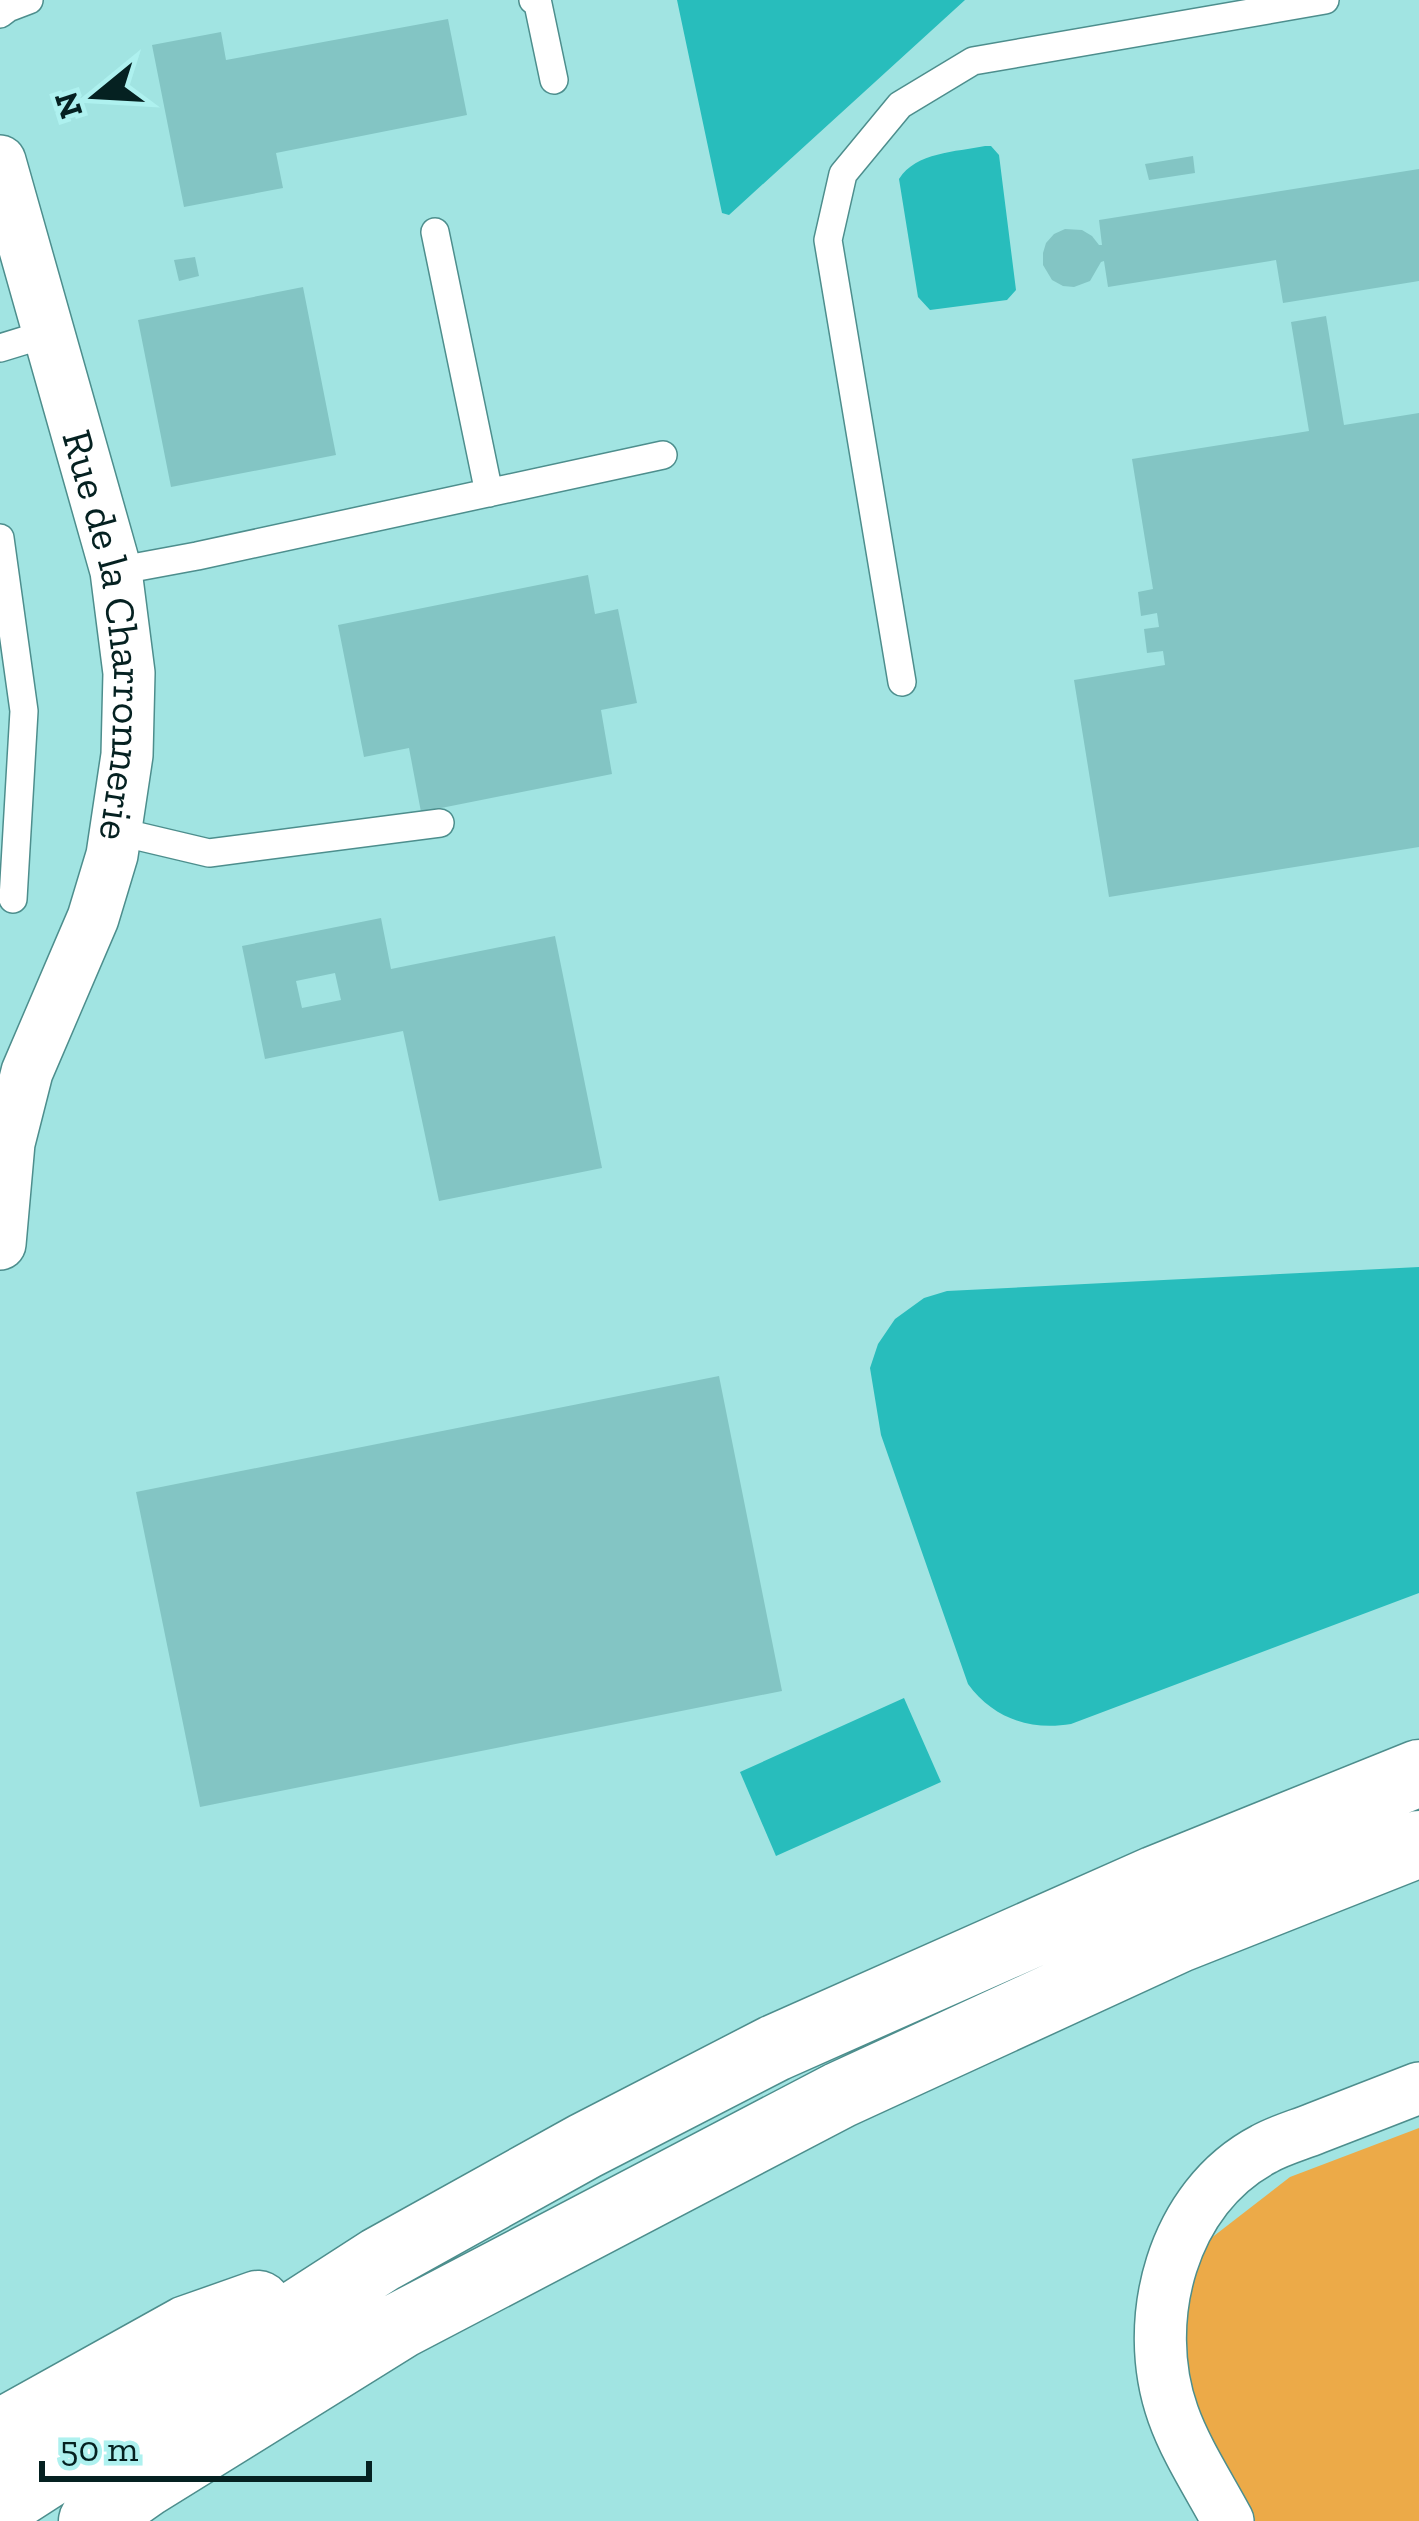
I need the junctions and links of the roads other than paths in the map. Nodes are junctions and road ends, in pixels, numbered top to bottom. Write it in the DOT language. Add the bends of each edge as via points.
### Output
graph roads {
  1 [pos="29,0"];
  2 [pos="533,0"];
  3 [pos="1325,0"];
  4 [pos="0,14"];
  5 [pos="554,80"];
  6 [pos="0,161"];
  7 [pos="435,232"];
  8 [pos="49,333"];
  9 [pos="0,348"];
  10 [pos="664,455"];
  11 [pos="489,493"];
  12 [pos="0,538"];
  13 [pos="116,571"];
  14 [pos="902,682"];
  15 [pos="440,823"];
  16 [pos="116,830"];
  17 [pos="13,899"];
  18 [pos="0,1244"];
  19 [pos="1419,1773"];
  20 [pos="1419,1844"];
  21 [pos="1419,2088"];
  22 [pos="380,2260"];
  23 [pos="0,2433"];
  24 [pos="0,2505"];
  25 [pos="92,2521"];
  26 [pos="1228,2521"];
  1 -- 4 [label="lane"];
  2 -- 5 [label="lane"];
  3 -- 14 [label="lane" via="974,61 901,105 843,175 828,241"];
  6 -- 8 [label="street, Rue de la Charronnerie"];
  7 -- 11 [label="lane"];
  8 -- 9 [label="lane"];
  8 -- 13 [label="street, Rue de la Charronnerie"];
  10 -- 11 [label="lane"];
  11 -- 13 [label="lane"];
  12 -- 17 [label="lane" via="24,711"];
  13 -- 16 [label="street, Rue de la Charronnerie" via="129,673"];
  15 -- 16 [label="lane" via="209,853"];
  16 -- 18 [label="street, Rue de la Charronnerie" via="93,918 27,1072 9,1143"];
  19 -- 22 [label="highway" via="775,2048"];
  20 -- 25 [label="highway" via="1179,1939 820,2106 401,2325"];
  21 -- 26 [label="street" via="1263,2149 1208,2196 1173,2259 1159,2325 1165,2389"];
  22 -- 23 [label="highway" via="187,2329"];
  22 -- 24 [label="highway"];
}
